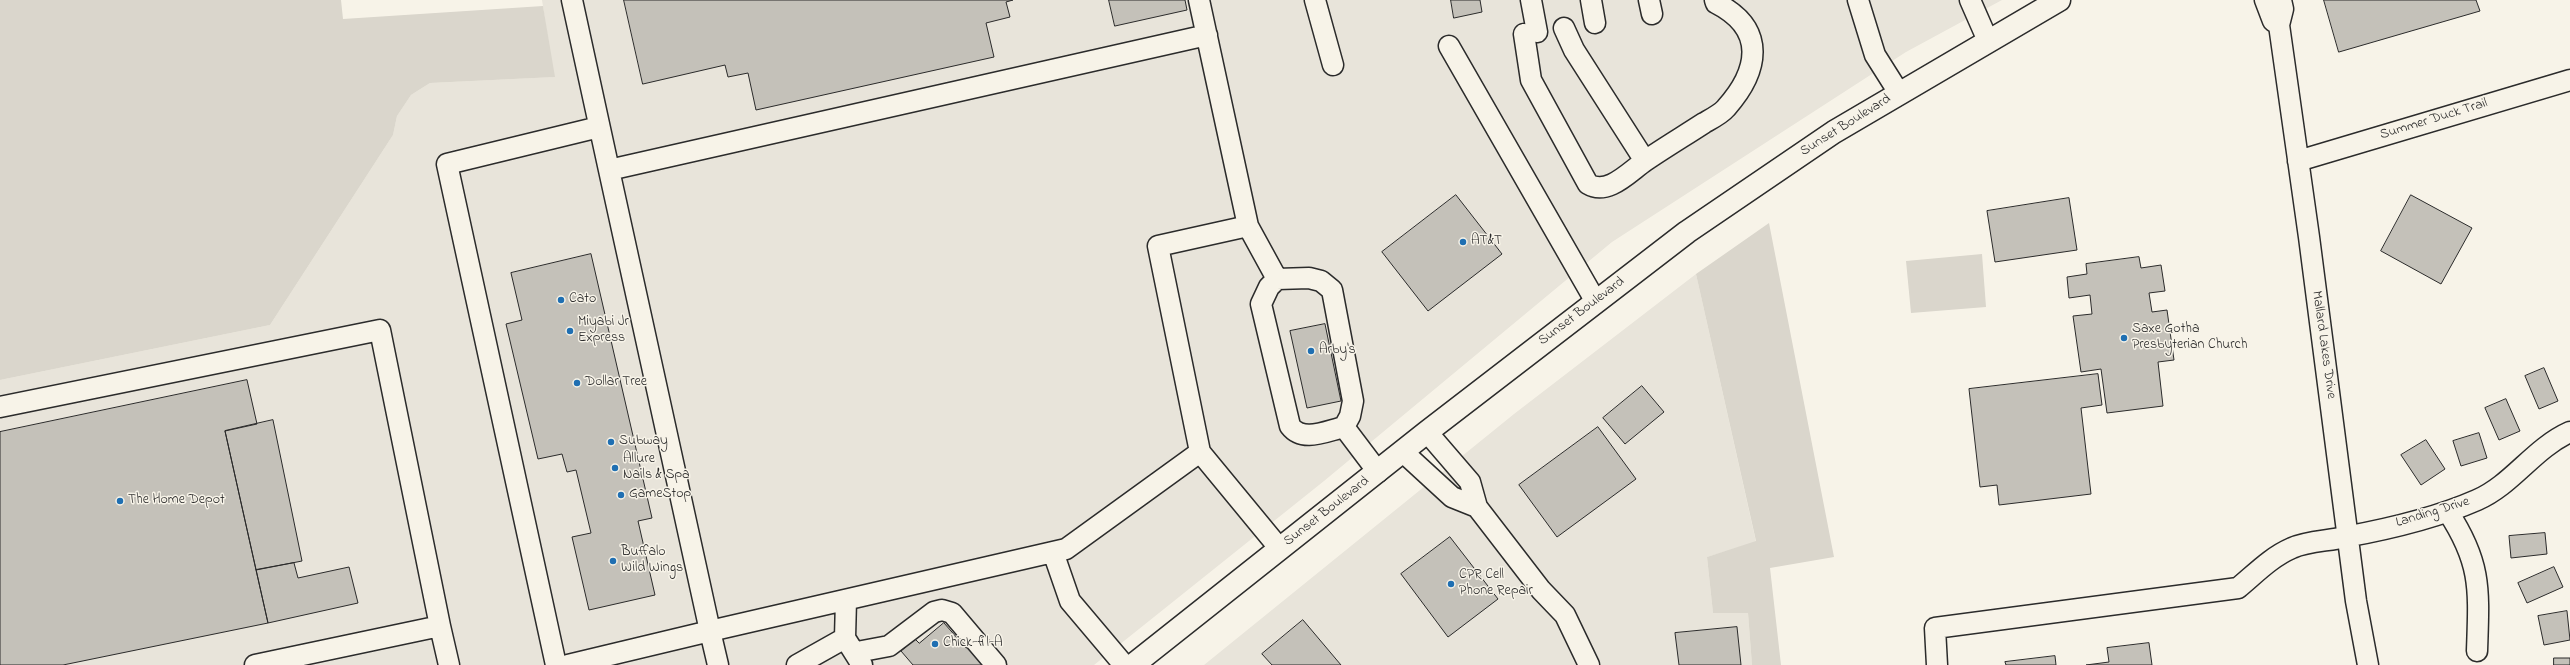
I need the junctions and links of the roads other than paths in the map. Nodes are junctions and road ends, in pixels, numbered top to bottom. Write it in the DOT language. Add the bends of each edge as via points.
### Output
graph roads {
  1 [pos="572,0"];
  2 [pos="1199,0"];
  3 [pos="1315,0"];
  4 [pos="1531,0"];
  5 [pos="1591,0"];
  6 [pos="1715,0"];
  7 [pos="1858,0"];
  8 [pos="1970,0"];
  9 [pos="2058,0"];
  10 [pos="2265,0"];
  11 [pos="2281,0"];
  12 [pos="1595,23"];
  13 [pos="2279,25"];
  14 [pos="1564,28"];
  15 [pos="1207,35"];
  16 [pos="1988,41"];
  17 [pos="1449,46"];
  18 [pos="1333,65"];
  19 [pos="2570,80"];
  20 [pos="1899,93"];
  21 [pos="599,127"];
  22 [pos="1644,161"];
  23 [pos="2298,161"];
  24 [pos="609,170"];
  25 [pos="1248,226"];
  26 [pos="1277,278"];
  27 [pos="1596,302"];
  28 [pos="0,407"];
  29 [pos="1344,427"];
  30 [pos="1427,432"];
  31 [pos="2570,432"];
  32 [pos="1200,452"];
  33 [pos="1403,452"];
  34 [pos="1378,472"];
  35 [pos="1477,507"];
  36 [pos="2448,512"];
  37 [pos="2347,537"];
  38 [pos="1280,549"];
  39 [pos="1054,552"];
  40 [pos="846,600"];
  41 [pos="440,626"];
  42 [pos="710,631"];
  43 [pos="2477,651"];
  44 [pos="855,652"];
  45 [pos="1583,662"];
  46 [pos="255,665"];
  47 [pos="449,665"];
  48 [pos="556,665"];
  49 [pos="568,665"];
  50 [pos="718,665"];
  51 [pos="797,665"];
  52 [pos="996,665"];
  53 [pos="1124,665"];
  54 [pos="1133,665"];
  55 [pos="1937,665"];
  56 [pos="2368,665"];
  1 -- 21 [label="street"];
  2 -- 15 [label="street"];
  3 -- 18 [label="street"];
  4 -- 22 [label="street" via="1531,80 1588,184 1602,189"];
  5 -- 12 [label="street"];
  6 -- 22 [label="street" via="1716,4 1731,11 1747,33 1753,57 1752,69 1726,109"];
  7 -- 20 [label="street" via="1875,55"];
  8 -- 16 [label="street"];
  9 -- 16 [label="main road, Sunset Boulevard"];
  10 -- 13 [label="street, Mallard Lakes Drive" via="2273,21"];
  11 -- 13 [label="street, Mallard Lakes Drive" via="2283,9"];
  13 -- 23 [label="street, Mallard Lakes Drive"];
  14 -- 22 [label="street" via="1574,50"];
  15 -- 24 [label="street"];
  15 -- 25 [label="street"];
  16 -- 20 [label="main road, Sunset Boulevard"];
  17 -- 27 [label="street"];
  19 -- 23 [label="street, Summer Duck Trail"];
  20 -- 27 [label="main road, Sunset Boulevard" via="1761,180 1687,232"];
  21 -- 24 [label="street"];
  21 -- 48 [label="street" via="447,164"];
  23 -- 37 [label="street, Mallard Lakes Drive"];
  24 -- 42 [label="street"];
  25 -- 26 [label="street"];
  25 -- 32 [label="street" via="1158,246"];
  26 -- 29 [label="street" via="1309,278 1321,282 1332,290 1353,401 1350,416"];
  26 -- 29 [label="street" via="1269,287 1261,304 1290,426 1295,432 1306,436"];
  27 -- 30 [label="main road, Sunset Boulevard"];
  28 -- 41 [label="street" via="380,330"];
  29 -- 34 [label="street"];
  30 -- 33 [label="main road, Sunset Boulevard"];
  30 -- 35 [label="street" via="1470,482"];
  31 -- 36 [label="street, Landing Drive" via="2544,449 2494,491"];
  32 -- 38 [label="street"];
  32 -- 39 [label="street" via="1066,549"];
  33 -- 34 [label="main road, Sunset Boulevard"];
  33 -- 35 [label="street" via="1452,497"];
  34 -- 38 [label="main road, Sunset Boulevard"];
  35 -- 45 [label="street" via="1541,590 1565,615"];
  36 -- 37 [label="street, Landing Drive"];
  36 -- 43 [label="street" via="2465,537 2475,566 2479,595"];
  37 -- 55 [label="street, Landing Drive" via="2292,548 2265,565 2238,588 1935,628"];
  37 -- 56 [label="street, Mallard Lakes Drive"];
  38 -- 54 [label="main road, Sunset Boulevard"];
  39 -- 40 [label="street"];
  39 -- 53 [label="street" via="1070,601"];
  40 -- 42 [label="street"];
  40 -- 44 [label="street"];
  41 -- 46 [label="street"];
  41 -- 47 [label="street"];
  42 -- 49 [label="street"];
  42 -- 50 [label="street"];
  44 -- 51 [label="street"];
  44 -- 52 [label="street" via="889,646 934,612 942,610 952,613"];
}
